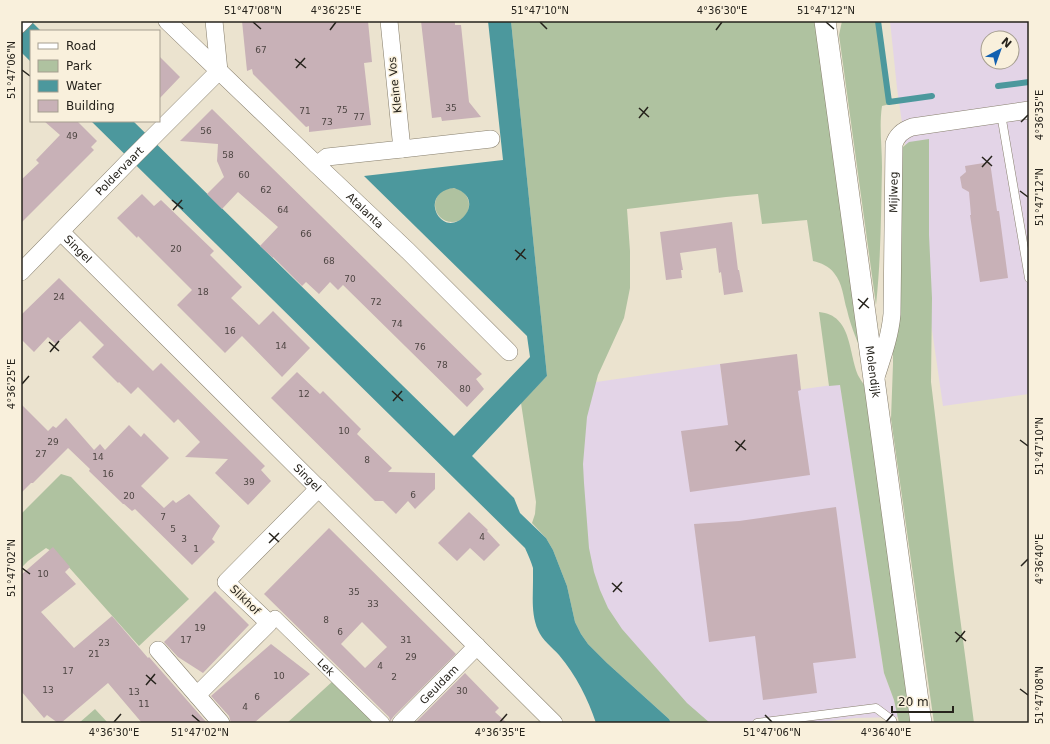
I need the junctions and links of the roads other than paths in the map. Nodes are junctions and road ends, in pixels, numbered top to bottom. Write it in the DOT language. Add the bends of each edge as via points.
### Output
graph roads {
  1 [pos="29,21"];
  2 [pos="167,21"];
  3 [pos="214,21"];
  4 [pos="389,21"];
  5 [pos="825,21"];
  6 [pos="21,29"];
  7 [pos="219,71"];
  8 [pos="1029,110"];
  9 [pos="1001,114"];
  10 [pos="491,139"];
  11 [pos="402,149"];
  12 [pos="316,165"];
  13 [pos="61,232"];
  14 [pos="21,272"];
  15 [pos="1029,278"];
  16 [pos="509,352"];
  17 [pos="874,382"];
  18 [pos="319,488"];
  19 [pos="269,623"];
  20 [pos="477,646"];
  21 [pos="158,650"];
  22 [pos="197,695"];
  23 [pos="221,723"];
  24 [pos="383,723"];
  25 [pos="400,723"];
  26 [pos="554,723"];
  27 [pos="757,723"];
  28 [pos="893,723"];
  29 [pos="920,723"];
  1 -- 6 [label="lane"];
  2 -- 7 [label="street, Atalanta"];
  3 -- 7 [label="street"];
  4 -- 11 [label="street, Kleine Vos"];
  5 -- 17 [label="street, Molendijk"];
  7 -- 12 [label="street, Atalanta"];
  7 -- 13 [label="street, Poldervaart"];
  8 -- 9 [label="street, Mijlweg"];
  9 -- 15 [label="lane"];
  9 -- 17 [label="street, Mijlweg" via="912,127 895,140 892,314 888,340"];
  10 -- 11 [label="street"];
  11 -- 12 [label="street" via="327,157"];
  12 -- 16 [label="street, Atalanta" via="408,251"];
  13 -- 14 [label="street, Poldervaart"];
  13 -- 18 [label="street, Singel"];
  17 -- 29 [label="street, Molendijk"];
  18 -- 19 [label="street, Slikhof" via="226,582"];
  18 -- 20 [label="street, Singel"];
  19 -- 22 [label="street, Slikhof"];
  19 -- 24 [label="street, Lek" via="275,617"];
  20 -- 25 [label="street, Geuldam"];
  20 -- 26 [label="street, Singel"];
  21 -- 22 [label="street"];
  22 -- 23 [label="street"];
  27 -- 28 [label="lane" via="876,708"];
}
